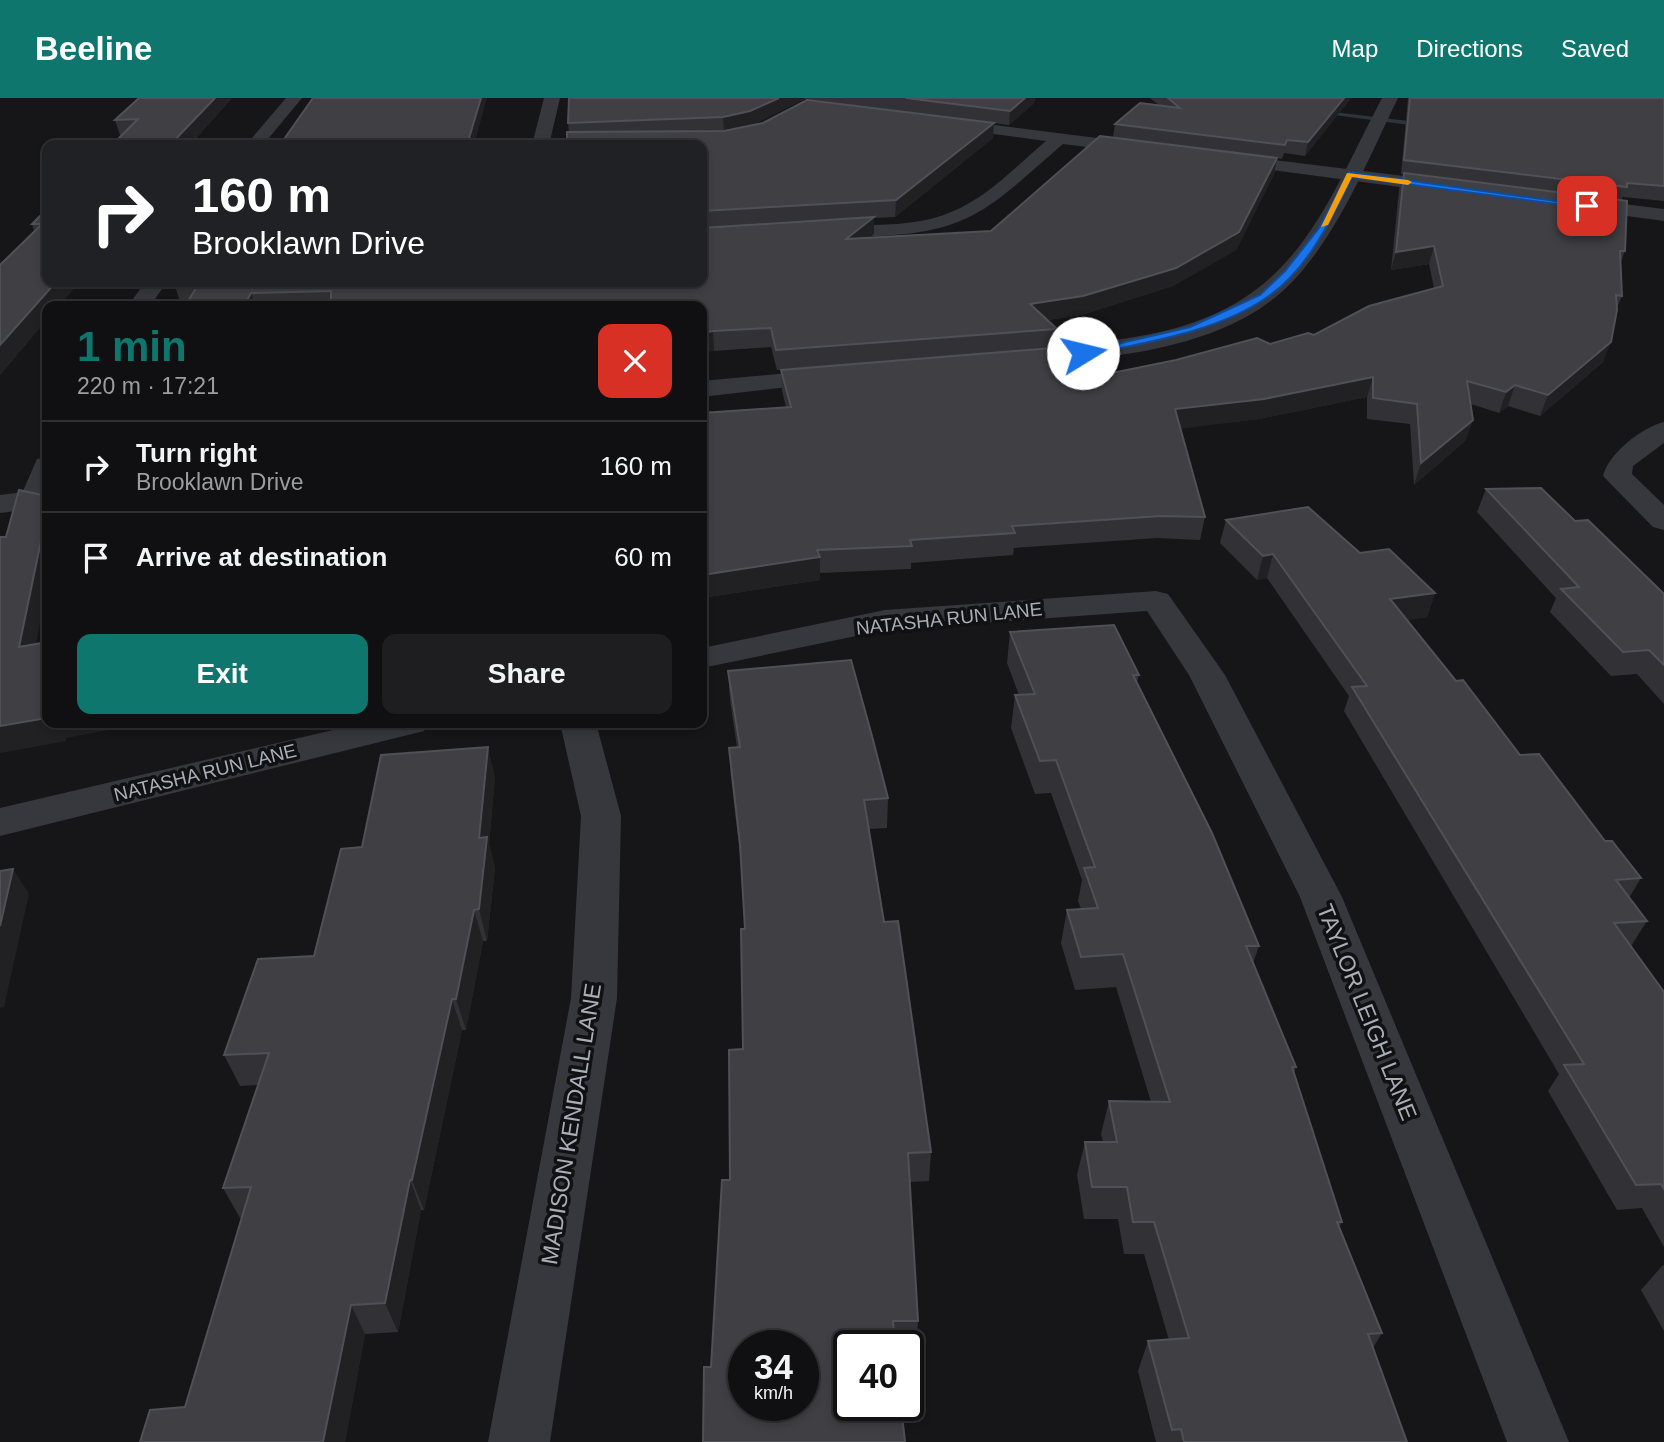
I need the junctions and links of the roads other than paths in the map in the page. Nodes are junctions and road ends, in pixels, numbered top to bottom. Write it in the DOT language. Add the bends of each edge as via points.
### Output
graph roads {
  1 [pos="294,98"];
  2 [pos="552,98"];
  3 [pos="1390,98"];
  4 [pos="918,120"];
  5 [pos="1060,138"];
  6 [pos="258,140"];
  7 [pos="541,140"];
  8 [pos="1156,150"];
  9 [pos="1212,157"];
  10 [pos="1349,174"];
  11 [pos="1470,191"];
  12 [pos="1553,201"];
  13 [pos="1664,215"];
  14 [pos="798,232"];
  15 [pos="1008,361"];
  16 [pos="849,374"];
  17 [pos="707,388"];
  18 [pos="1664,430"];
  19 [pos="41,499"];
  20 [pos="0,504"];
  21 [pos="1664,522"];
  22 [pos="1156,601"];
  23 [pos="707,656"];
  24 [pos="390,728"];
  25 [pos="580,728"];
  26 [pos="0,822"];
  27 [pos="519,1442"];
  28 [pos="1538,1442"];
  1 -- 6 [label="street"];
  2 -- 7 [label="street"];
  3 -- 10 [label="street"];
  4 -- 5 [label="street"];
  5 -- 8 [label="street"];
  5 -- 14 [label="street" via="982,203 956,217 914,226"];
  9 -- 10 [label="street"];
  10 -- 11 [label="street"];
  10 -- 15 [label="street" via="1323,228 1299,262 1278,285 1244,308 1160,338"];
  12 -- 13 [label="street"];
  16 -- 17 [label="street"];
  18 -- 21 [label="street" via="1620,463 1617,476"];
  19 -- 20 [label="street"];
  22 -- 23 [label="street, NATASHA RUN LANE" via="885,620"];
  22 -- 28 [label="street, TAYLOR LEIGH LANE" via="1207,675 1321,897"];
  24 -- 26 [label="street, NATASHA RUN LANE"];
  25 -- 27 [label="street, MADISON KENDALL LANE" via="601,816 594,998"];
}
